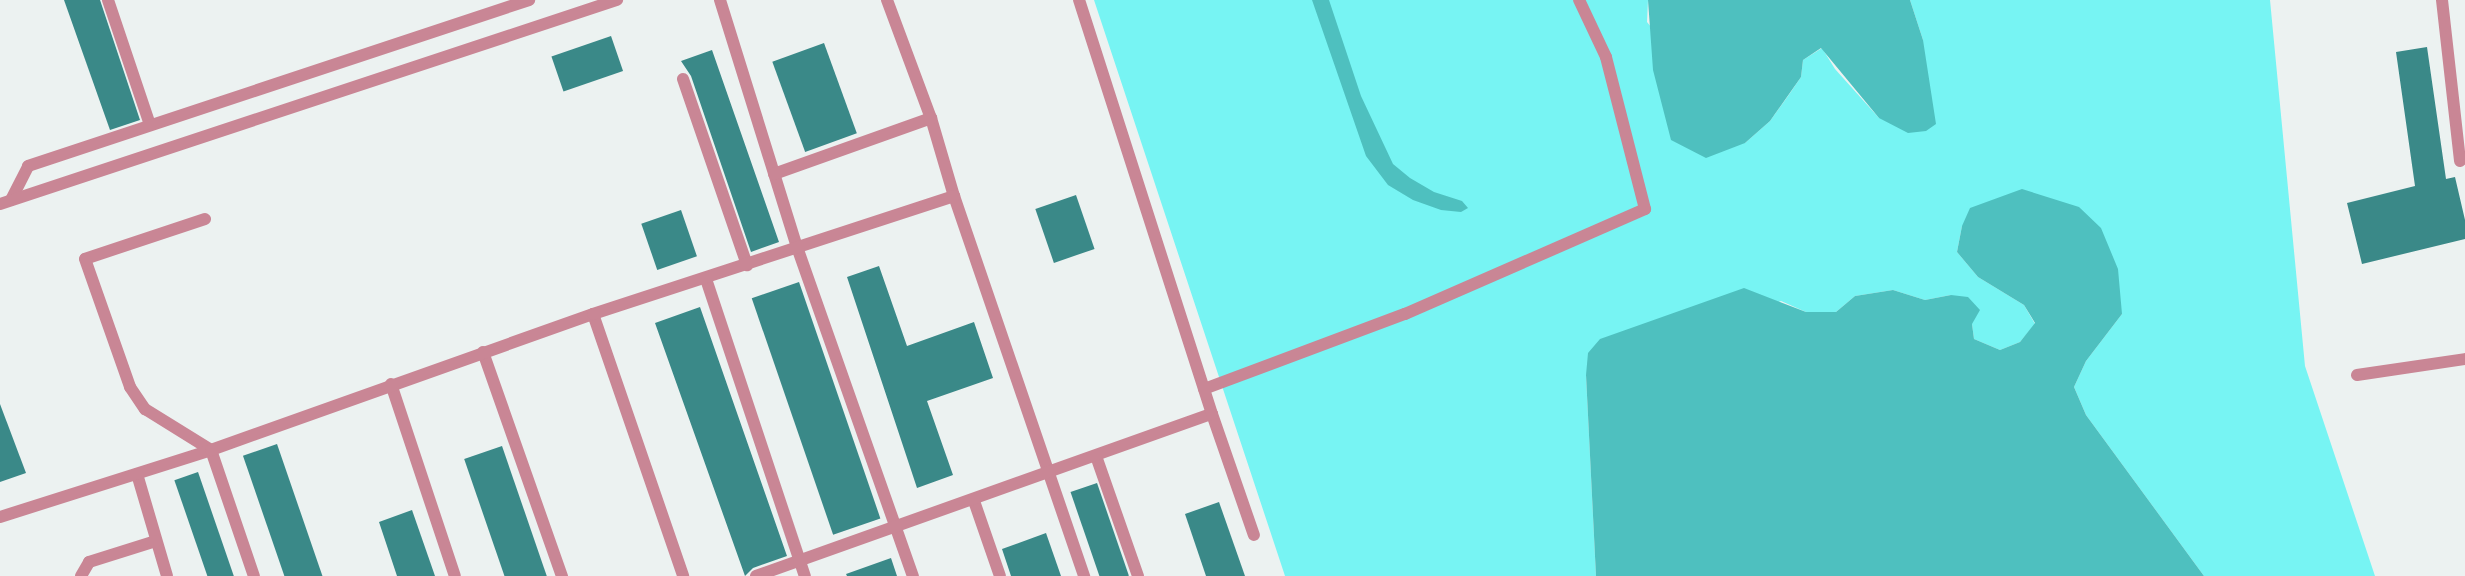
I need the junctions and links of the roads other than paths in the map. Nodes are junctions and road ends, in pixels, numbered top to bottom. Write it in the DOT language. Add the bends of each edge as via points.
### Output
graph roads {
  1 [pos="108,0"];
  2 [pos="529,0"];
  3 [pos="617,0"];
  4 [pos="720,0"];
  5 [pos="888,0"];
  6 [pos="1079,0"];
  7 [pos="1579,0"];
  8 [pos="2442,0"];
  9 [pos="683,79"];
  10 [pos="931,118"];
  11 [pos="150,125"];
  12 [pos="2460,161"];
  13 [pos="774,174"];
  14 [pos="954,196"];
  15 [pos="6,202"];
  16 [pos="206,219"];
  17 [pos="797,247"];
  18 [pos="747,265"];
  19 [pos="706,279"];
  20 [pos="592,314"];
  21 [pos="483,352"];
  22 [pos="2465,359"];
  23 [pos="2356,375"];
  24 [pos="391,384"];
  25 [pos="1204,389"];
  26 [pos="1212,414"];
  27 [pos="211,450"];
  28 [pos="1096,456"];
  29 [pos="1049,473"];
  30 [pos="137,474"];
  31 [pos="974,500"];
  32 [pos="0,517"];
  33 [pos="896,528"];
  34 [pos="1254,535"];
  35 [pos="156,541"];
  36 [pos="800,562"];
  37 [pos="81,576"];
  38 [pos="167,576"];
  39 [pos="254,576"];
  40 [pos="455,576"];
  41 [pos="562,576"];
  42 [pos="683,576"];
  43 [pos="756,576"];
  44 [pos="805,576"];
  45 [pos="913,576"];
  46 [pos="1000,576"];
  47 [pos="1084,576"];
  48 [pos="1138,576"];
  1 -- 11 [label="street"];
  2 -- 11 [label="street"];
  3 -- 15 [label="street"];
  4 -- 13 [label="street"];
  5 -- 10 [label="street"];
  6 -- 25 [label="street"];
  7 -- 25 [label="street" via="1606,57 1646,210 1405,314"];
  8 -- 12 [label="street"];
  9 -- 18 [label="street"];
  10 -- 13 [label="street"];
  10 -- 14 [label="street"];
  11 -- 15 [label="street" via="28,166"];
  13 -- 17 [label="street"];
  14 -- 17 [label="street"];
  14 -- 29 [label="street"];
  16 -- 27 [label="street" via="85,259 130,387 145,409"];
  17 -- 18 [label="street"];
  17 -- 33 [label="street"];
  18 -- 19 [label="street"];
  19 -- 20 [label="street"];
  19 -- 36 [label="street"];
  20 -- 21 [label="street"];
  20 -- 42 [label="street"];
  21 -- 24 [label="street"];
  21 -- 41 [label="street"];
  22 -- 23 [label="street"];
  24 -- 27 [label="street"];
  24 -- 40 [label="street"];
  25 -- 26 [label="street"];
  26 -- 28 [label="street"];
  26 -- 34 [label="street"];
  27 -- 30 [label="street"];
  27 -- 39 [label="street"];
  28 -- 29 [label="street"];
  28 -- 48 [label="street"];
  29 -- 31 [label="street"];
  29 -- 47 [label="street"];
  30 -- 32 [label="street"];
  30 -- 35 [label="street"];
  31 -- 33 [label="street"];
  31 -- 46 [label="street"];
  33 -- 36 [label="street"];
  33 -- 45 [label="street"];
  35 -- 37 [label="street" via="90,562"];
  35 -- 38 [label="street"];
  36 -- 43 [label="street"];
  36 -- 44 [label="street"];
}
